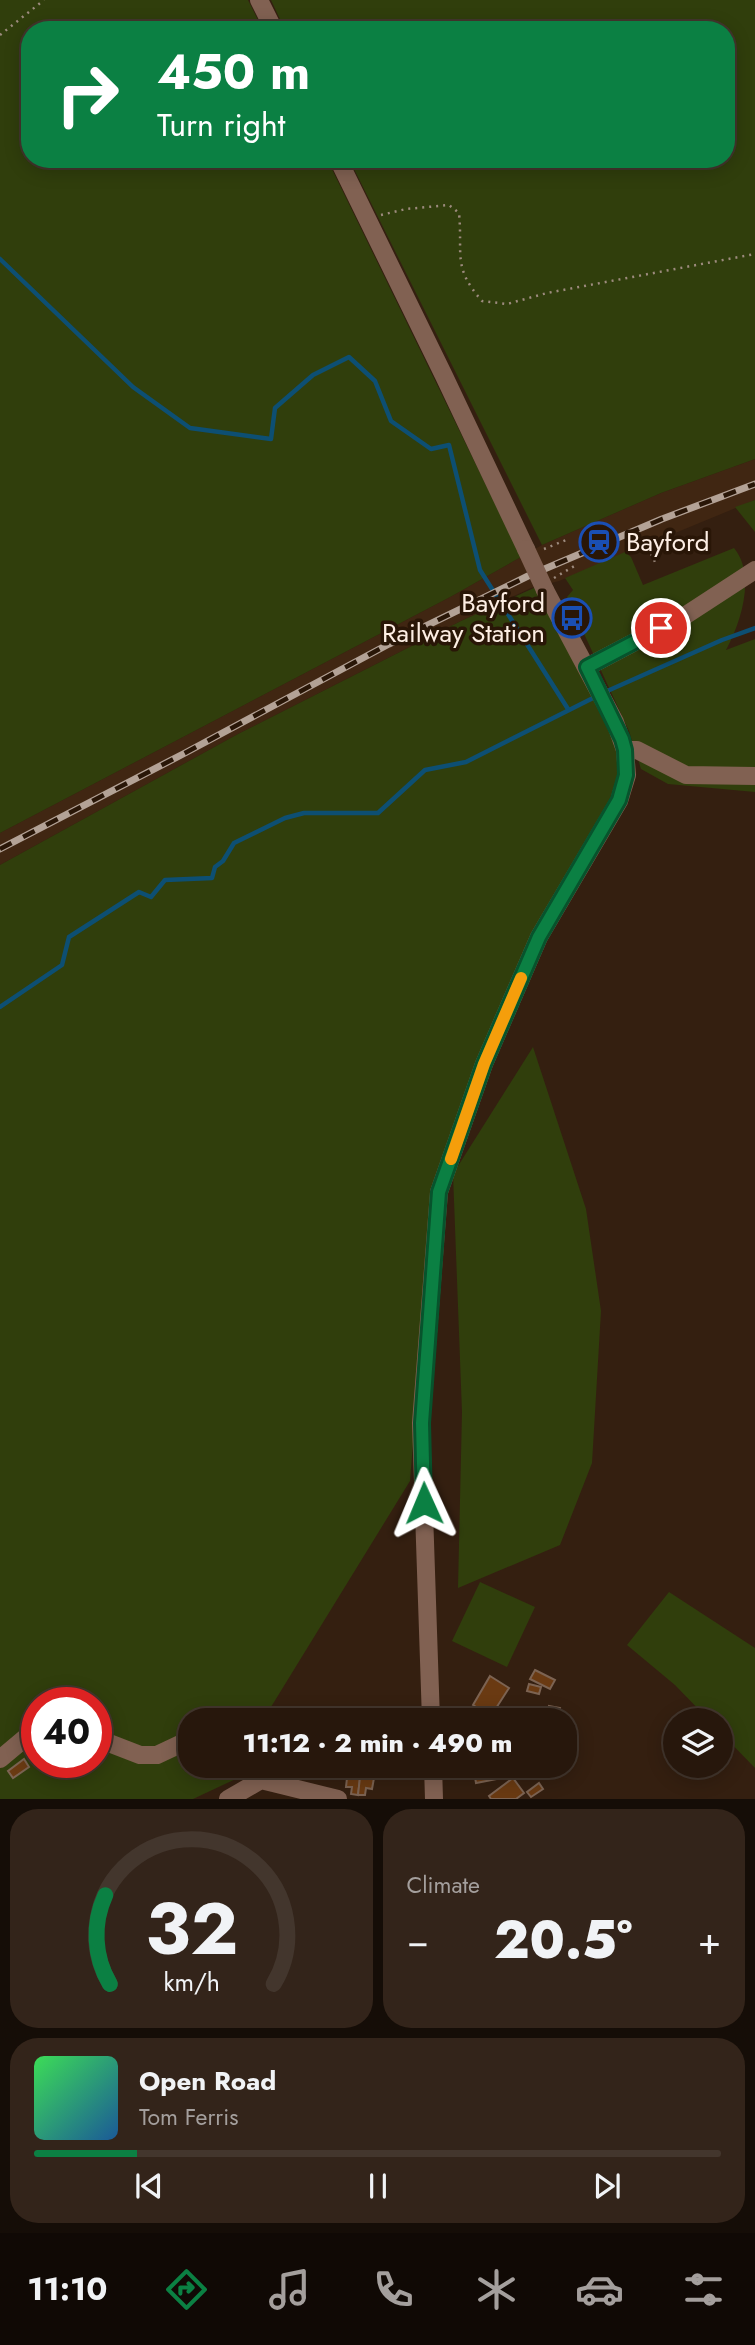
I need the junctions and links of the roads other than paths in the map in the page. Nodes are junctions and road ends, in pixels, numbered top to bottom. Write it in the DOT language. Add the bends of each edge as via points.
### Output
graph roads {
  1 [pos="259,0"];
  2 [pos="270,21"];
  3 [pos="342,168"];
  4 [pos="755,570"];
  5 [pos="587,667"];
  6 [pos="625,750"];
  7 [pos="755,776"];
  8 [pos="431,1708"];
  9 [pos="21,1741"];
  10 [pos="112,1744"];
  11 [pos="178,1745"];
  12 [pos="0,1759"];
  13 [pos="433,1778"];
  14 [pos="434,1798"];
  15 [pos="228,1799"];
  16 [pos="338,1799"];
  1 -- 2 [label="street"];
  3 -- 5 [label="street, bridge"];
  4 -- 5 [label="street" via="686,615"];
  5 -- 6 [label="street"];
  6 -- 7 [label="street" via="637,750 686,775"];
  6 -- 8 [label="street" via="626,775 619,800 539,937 484,1064 439,1192 422,1423"];
  9 -- 12 [label="street"];
  10 -- 11 [label="street" via="140,1755 157,1755"];
  13 -- 14 [label="street"];
  15 -- 16 [label="street" via="261,1780"];
}
